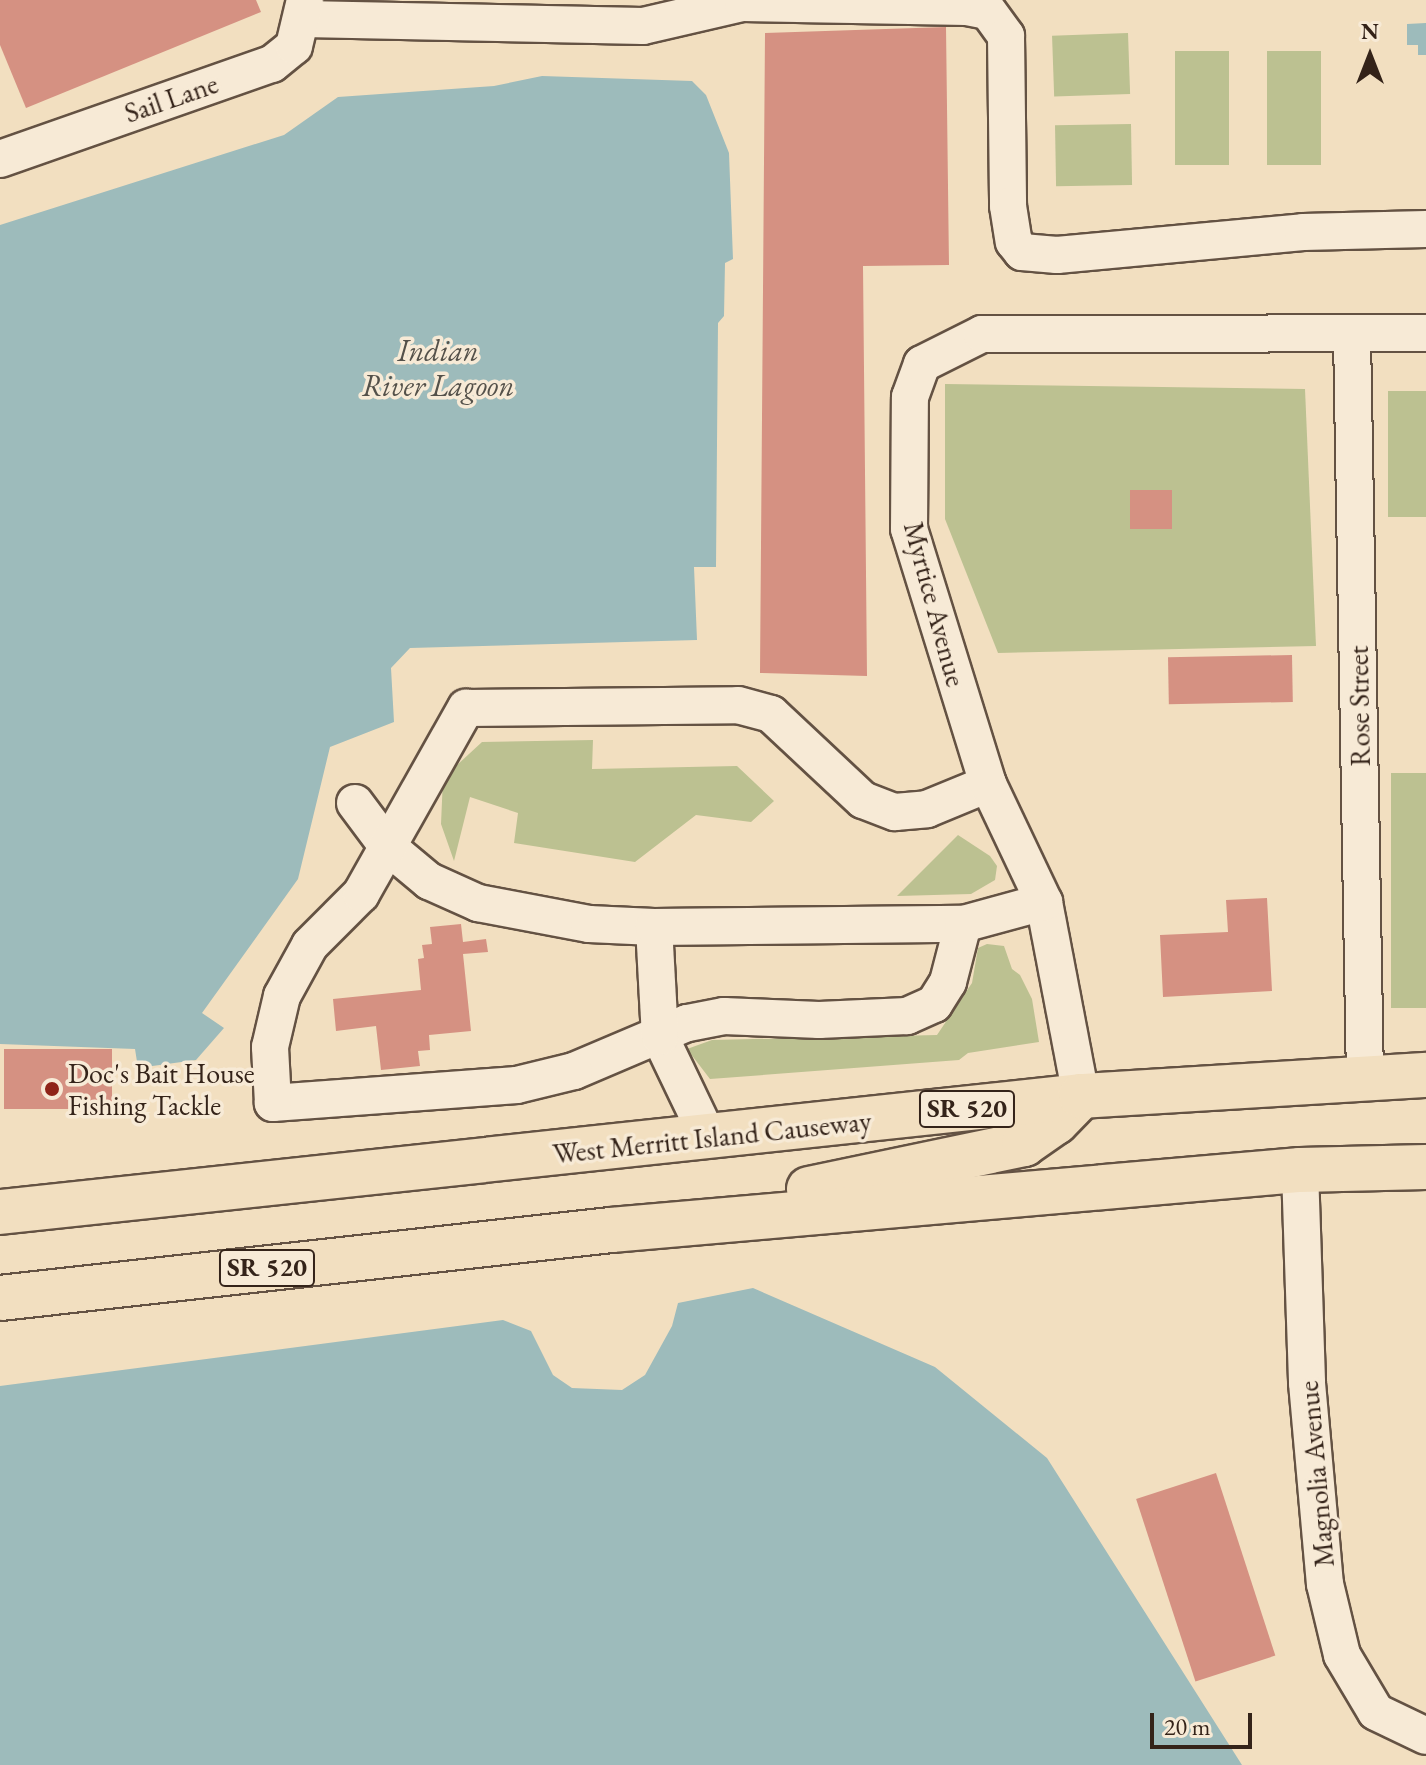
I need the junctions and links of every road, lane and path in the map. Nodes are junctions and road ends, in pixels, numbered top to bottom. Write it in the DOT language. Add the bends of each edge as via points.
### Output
graph roads {
  1 [pos="966,3"];
  2 [pos="305,10"];
  3 [pos="4,150"];
  4 [pos="1426,229"];
  5 [pos="1426,333"];
  6 [pos="1352,335"];
  7 [pos="988,784"];
  8 [pos="355,803"];
  9 [pos="387,846"];
  10 [pos="1044,902"];
  11 [pos="963,924"];
  12 [pos="654,927"];
  13 [pos="660,1037"];
  14 [pos="1426,1075"];
  15 [pos="1365,1077"];
  16 [pos="1081,1096"];
  17 [pos="708,1137"];
  18 [pos="1426,1167"];
  19 [pos="1300,1170"];
  20 [pos="0,1212"];
  21 [pos="611,1230"];
  22 [pos="0,1298"];
  23 [pos="1426,1736"];
  1 -- 2 [label="street" via="743,3 643,26"];
  1 -- 4 [label="street" via="988,11 1006,36 1008,206 1014,242 1022,252 1057,255 1303,232"];
  2 -- 3 [label="street, Sail Lane" via="294,46 272,64"];
  5 -- 6 [label="street, Myrtice Avenue"];
  6 -- 7 [label="street, Myrtice Avenue" via="982,334 922,364 910,397 909,529"];
  6 -- 15 [label="street, Rose Street"];
  7 -- 9 [label="street" via="927,809 895,812 863,800 771,714 738,705 466,708"];
  7 -- 10 [label="street, Myrtice Avenue"];
  8 -- 9 [label="street"];
  9 -- 12 [label="street" via="429,881 478,903 589,924"];
  9 -- 13 [label="street" via="361,894 310,945 282,996 270,1047 273,1103 517,1085 574,1071"];
  10 -- 11 [label="street"];
  10 -- 16 [label="street, Myrtice Avenue"];
  11 -- 12 [label="street"];
  11 -- 13 [label="street" via="948,982 934,1004 907,1016 724,1016 687,1023"];
  12 -- 13 [label="street"];
  13 -- 17 [label="street"];
  14 -- 15 [label="main road, West Merritt Island Causeway / SR 520"];
  15 -- 16 [label="main road, West Merritt Island Causeway / SR 520"];
  16 -- 17 [label="main road, West Merritt Island Causeway / SR 520"];
  16 -- 21 [label="main road" via="1024,1144"];
  17 -- 20 [label="main road, West Merritt Island Causeway / SR 520"];
  18 -- 19 [label="main road, SR 520"];
  19 -- 21 [label="main road, SR 520"];
  19 -- 23 [label="street, Magnolia Avenue" via="1307,1383 1325,1584 1342,1655 1376,1712"];
  21 -- 22 [label="main road, SR 520"];
}
